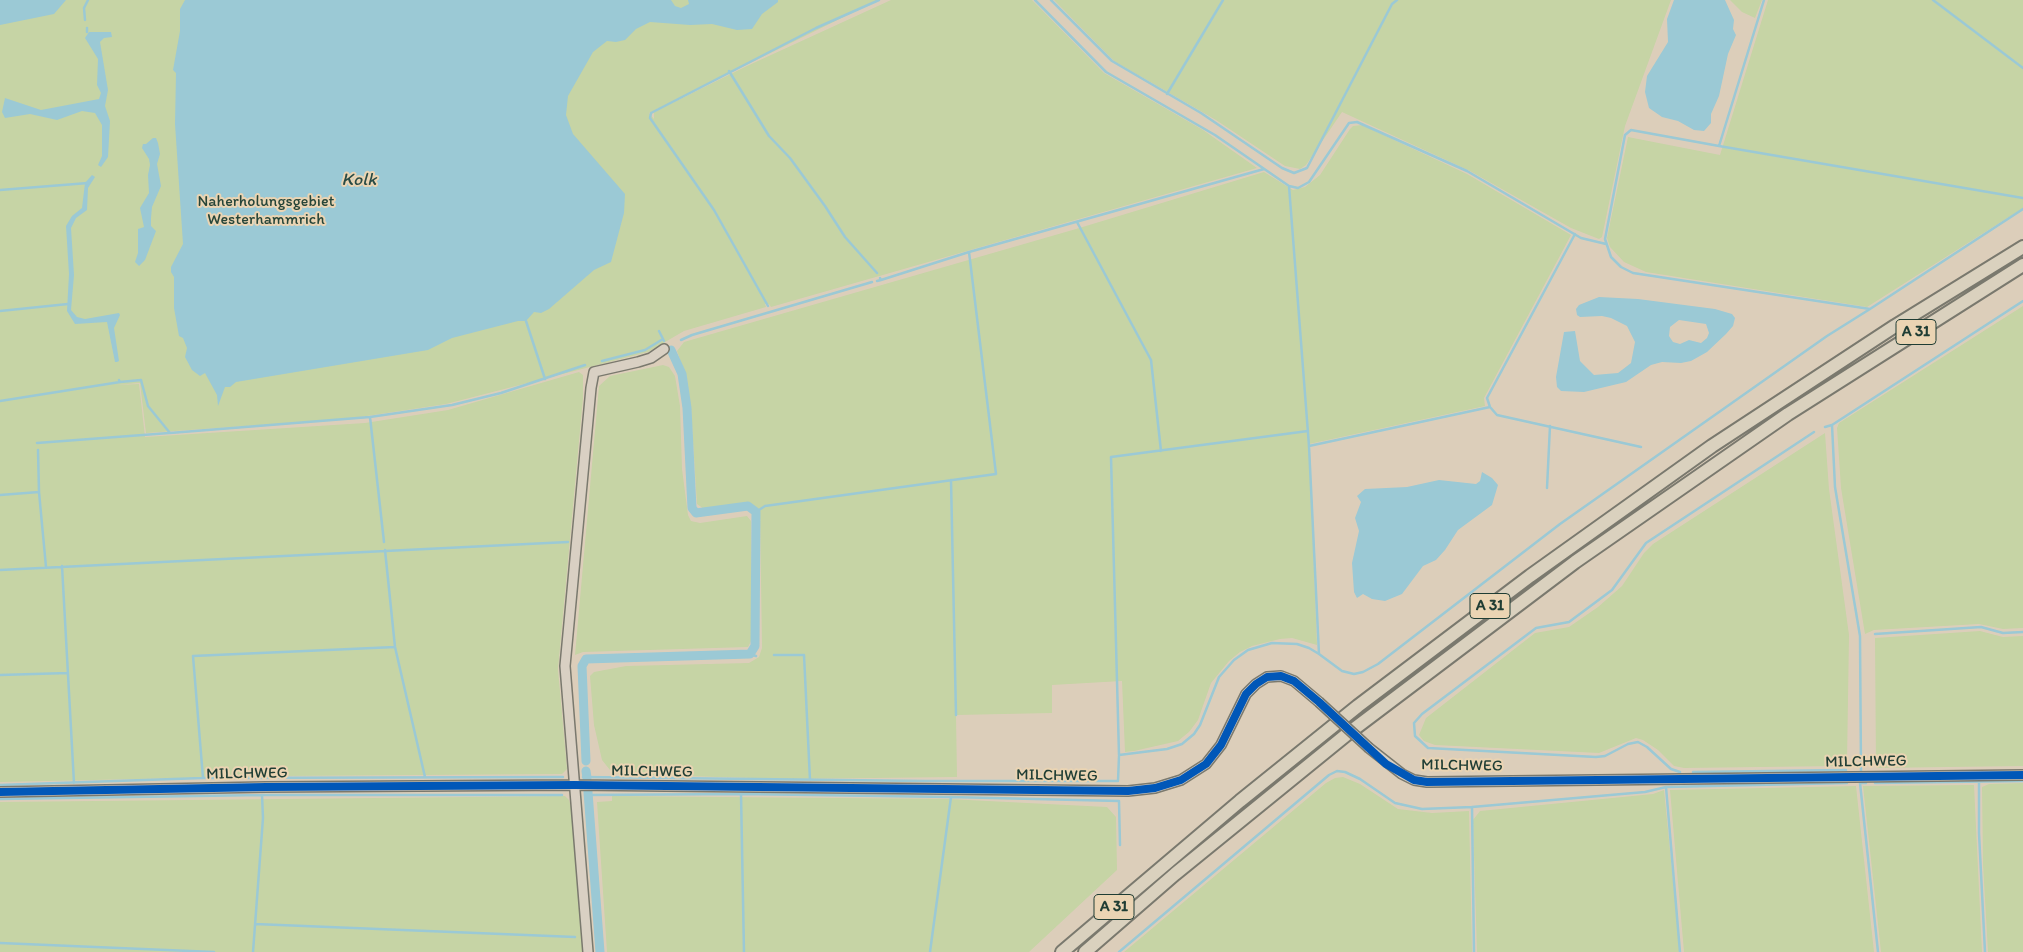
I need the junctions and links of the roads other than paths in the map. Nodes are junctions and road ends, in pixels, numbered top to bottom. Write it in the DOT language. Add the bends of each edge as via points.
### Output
graph roads {
  1 [pos="2021,246"];
  2 [pos="2020,268"];
  3 [pos="664,349"];
  4 [pos="2023,774"];
  5 [pos="574,785"];
  6 [pos="0,792"];
  7 [pos="588,952"];
  8 [pos="1062,952"];
  9 [pos="1085,952"];
  1 -- 8 [label="highway, A 31" via="1712,446 1530,576 1343,718"];
  2 -- 9 [label="highway, A 31" via="1804,404 1574,562 1346,735"];
  3 -- 5 [label="street" via="651,358 594,372 590,388 564,666"];
  4 -- 5 [label="street, MILCHWEG, bridge" via="1427,782 1402,774 1294,681 1281,676 1267,677 1246,694 1220,745 1206,764 1181,780 1146,789"];
  5 -- 6 [label="street, MILCHWEG"];
  5 -- 7 [label="street"];
}
